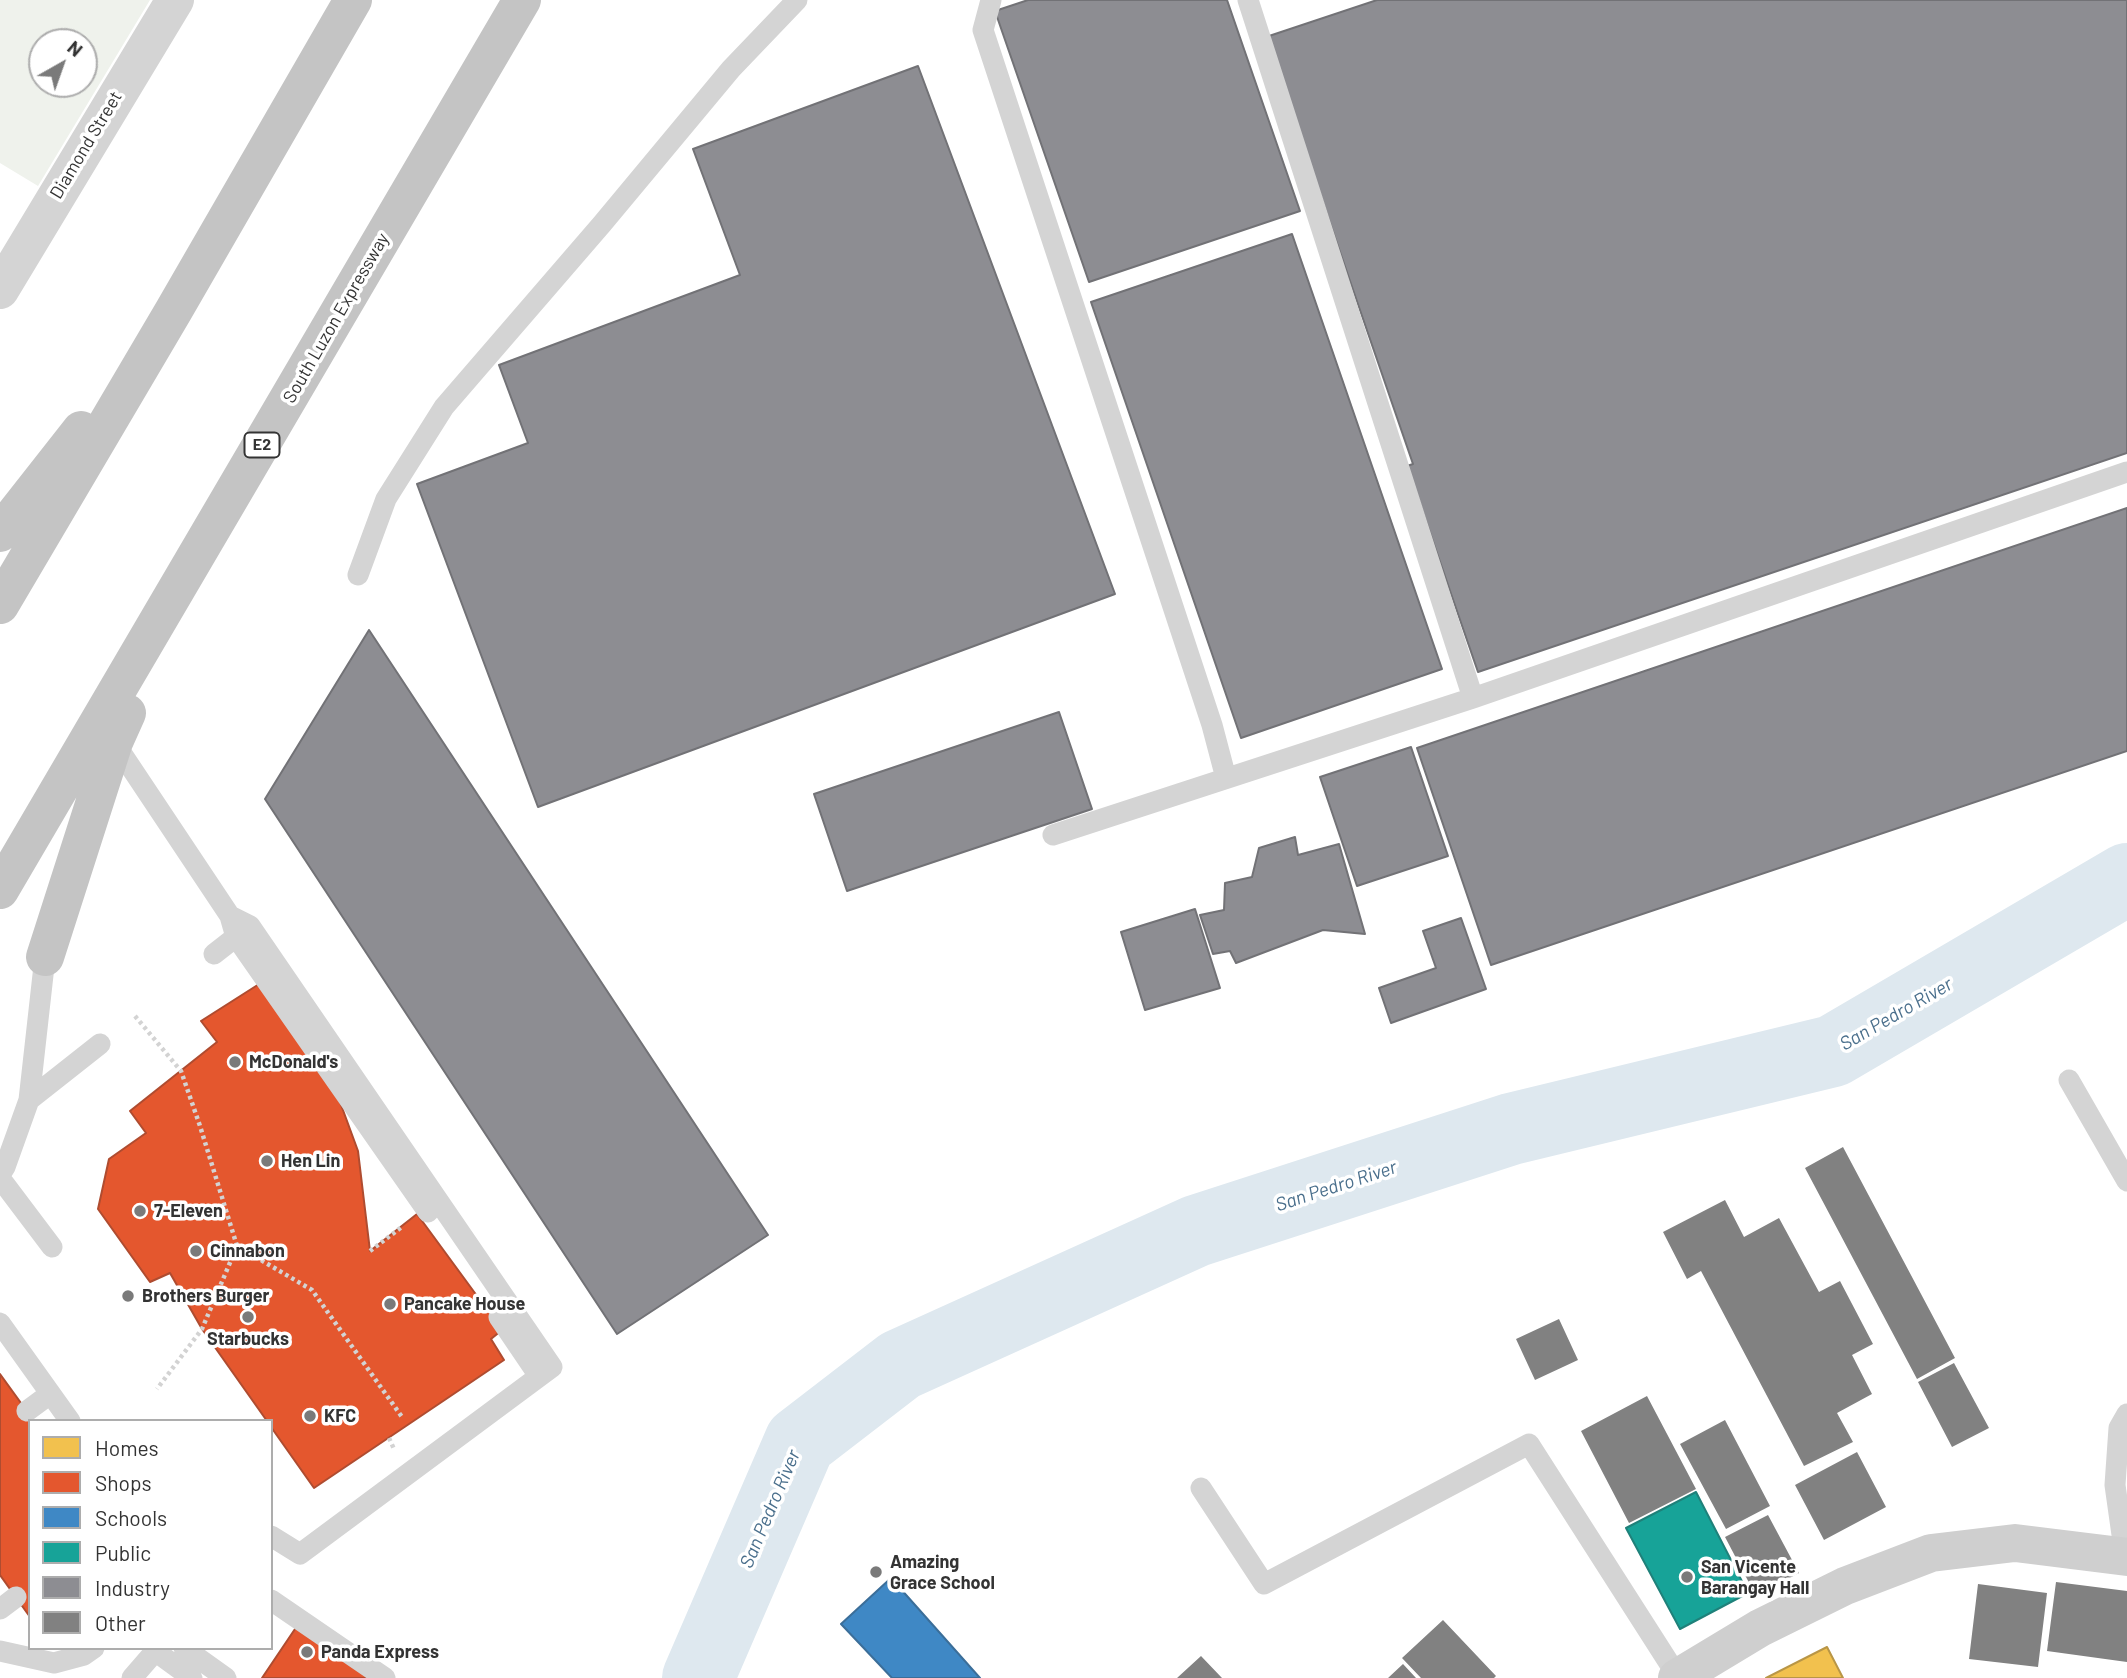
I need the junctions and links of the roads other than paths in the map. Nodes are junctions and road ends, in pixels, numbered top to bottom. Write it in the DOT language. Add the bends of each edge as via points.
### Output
graph roads {
  1 [pos="174,0"];
  2 [pos="353,0"];
  3 [pos="522,0"];
  4 [pos="797,0"];
  5 [pos="991,0"];
  6 [pos="1248,0"];
  7 [pos="14,233"];
  8 [pos="0,290"];
  9 [pos="174,310"];
  10 [pos="2127,472"];
  11 [pos="0,533"];
  12 [pos="203,547"];
  13 [pos="358,575"];
  14 [pos="0,605"];
  15 [pos="1473,698"];
  16 [pos="114,742"];
  17 [pos="1226,778"];
  18 [pos="1053,835"];
  19 [pos="0,890"];
  20 [pos="243,931"];
  21 [pos="214,954"];
  22 [pos="45,957"];
  23 [pos="100,1044"];
  24 [pos="2069,1080"];
  25 [pos="29,1100"];
  26 [pos="0,1177"];
  27 [pos="2127,1181"];
  28 [pos="52,1247"];
  29 [pos="3,1335"];
  30 [pos="539,1376"];
  31 [pos="50,1394"];
  32 [pos="27,1411"];
  33 [pos="2127,1414"];
  34 [pos="68,1419"];
  35 [pos="1201,1489"];
  36 [pos="273,1537"];
  37 [pos="2126,1557"];
  38 [pos="273,1601"];
  39 [pos="91,1650"];
  40 [pos="156,1650"];
  41 [pos="187,1650"];
  42 [pos="0,1651"];
  43 [pos="132,1678"];
  44 [pos="192,1678"];
  45 [pos="226,1678"];
  46 [pos="385,1678"];
  47 [pos="1678,1678"];
  1 -- 7 [label="street, Diamond Street"];
  2 -- 9 [label="highway"];
  3 -- 12 [label="highway, South Luzon Expressway / E2"];
  4 -- 13 [label="lane" via="732,69 444,407 386,499"];
  5 -- 17 [label="lane" via="984,30"];
  6 -- 15 [label="lane"];
  7 -- 8 [label="street, Diamond Street"];
  9 -- 11 [label="highway"];
  9 -- 14 [label="highway"];
  10 -- 15 [label="lane"];
  12 -- 16 [label="highway"];
  12 -- 19 [label="highway, South Luzon Expressway / E2"];
  15 -- 17 [label="lane"];
  16 -- 20 [label="lane"];
  16 -- 22 [label="highway"];
  17 -- 18 [label="lane"];
  20 -- 21 [label="lane"];
  20 -- 30 [label="lane"];
  20 -- 30 [label="lane" via="552,1367"];
  22 -- 25 [label="lane"];
  23 -- 25 [label="lane"];
  24 -- 27 [label="lane"];
  25 -- 26 [label="lane"];
  26 -- 28 [label="lane"];
  29 -- 31 [label="lane"];
  30 -- 36 [label="lane" via="300,1554"];
  31 -- 32 [label="lane"];
  31 -- 34 [label="lane"];
  33 -- 37 [label="lane" via="2119,1428 2115,1485"];
  35 -- 47 [label="lane" via="1264,1584 1529,1444"];
  37 -- 47 [label="main road" via="2015,1543 1931,1553 1833,1592 1760,1628"];
  38 -- 46 [label="lane"];
  39 -- 42 [label="lane" via="54,1664"];
  40 -- 43 [label="lane"];
  40 -- 44 [label="lane"];
  41 -- 45 [label="lane"];
}
